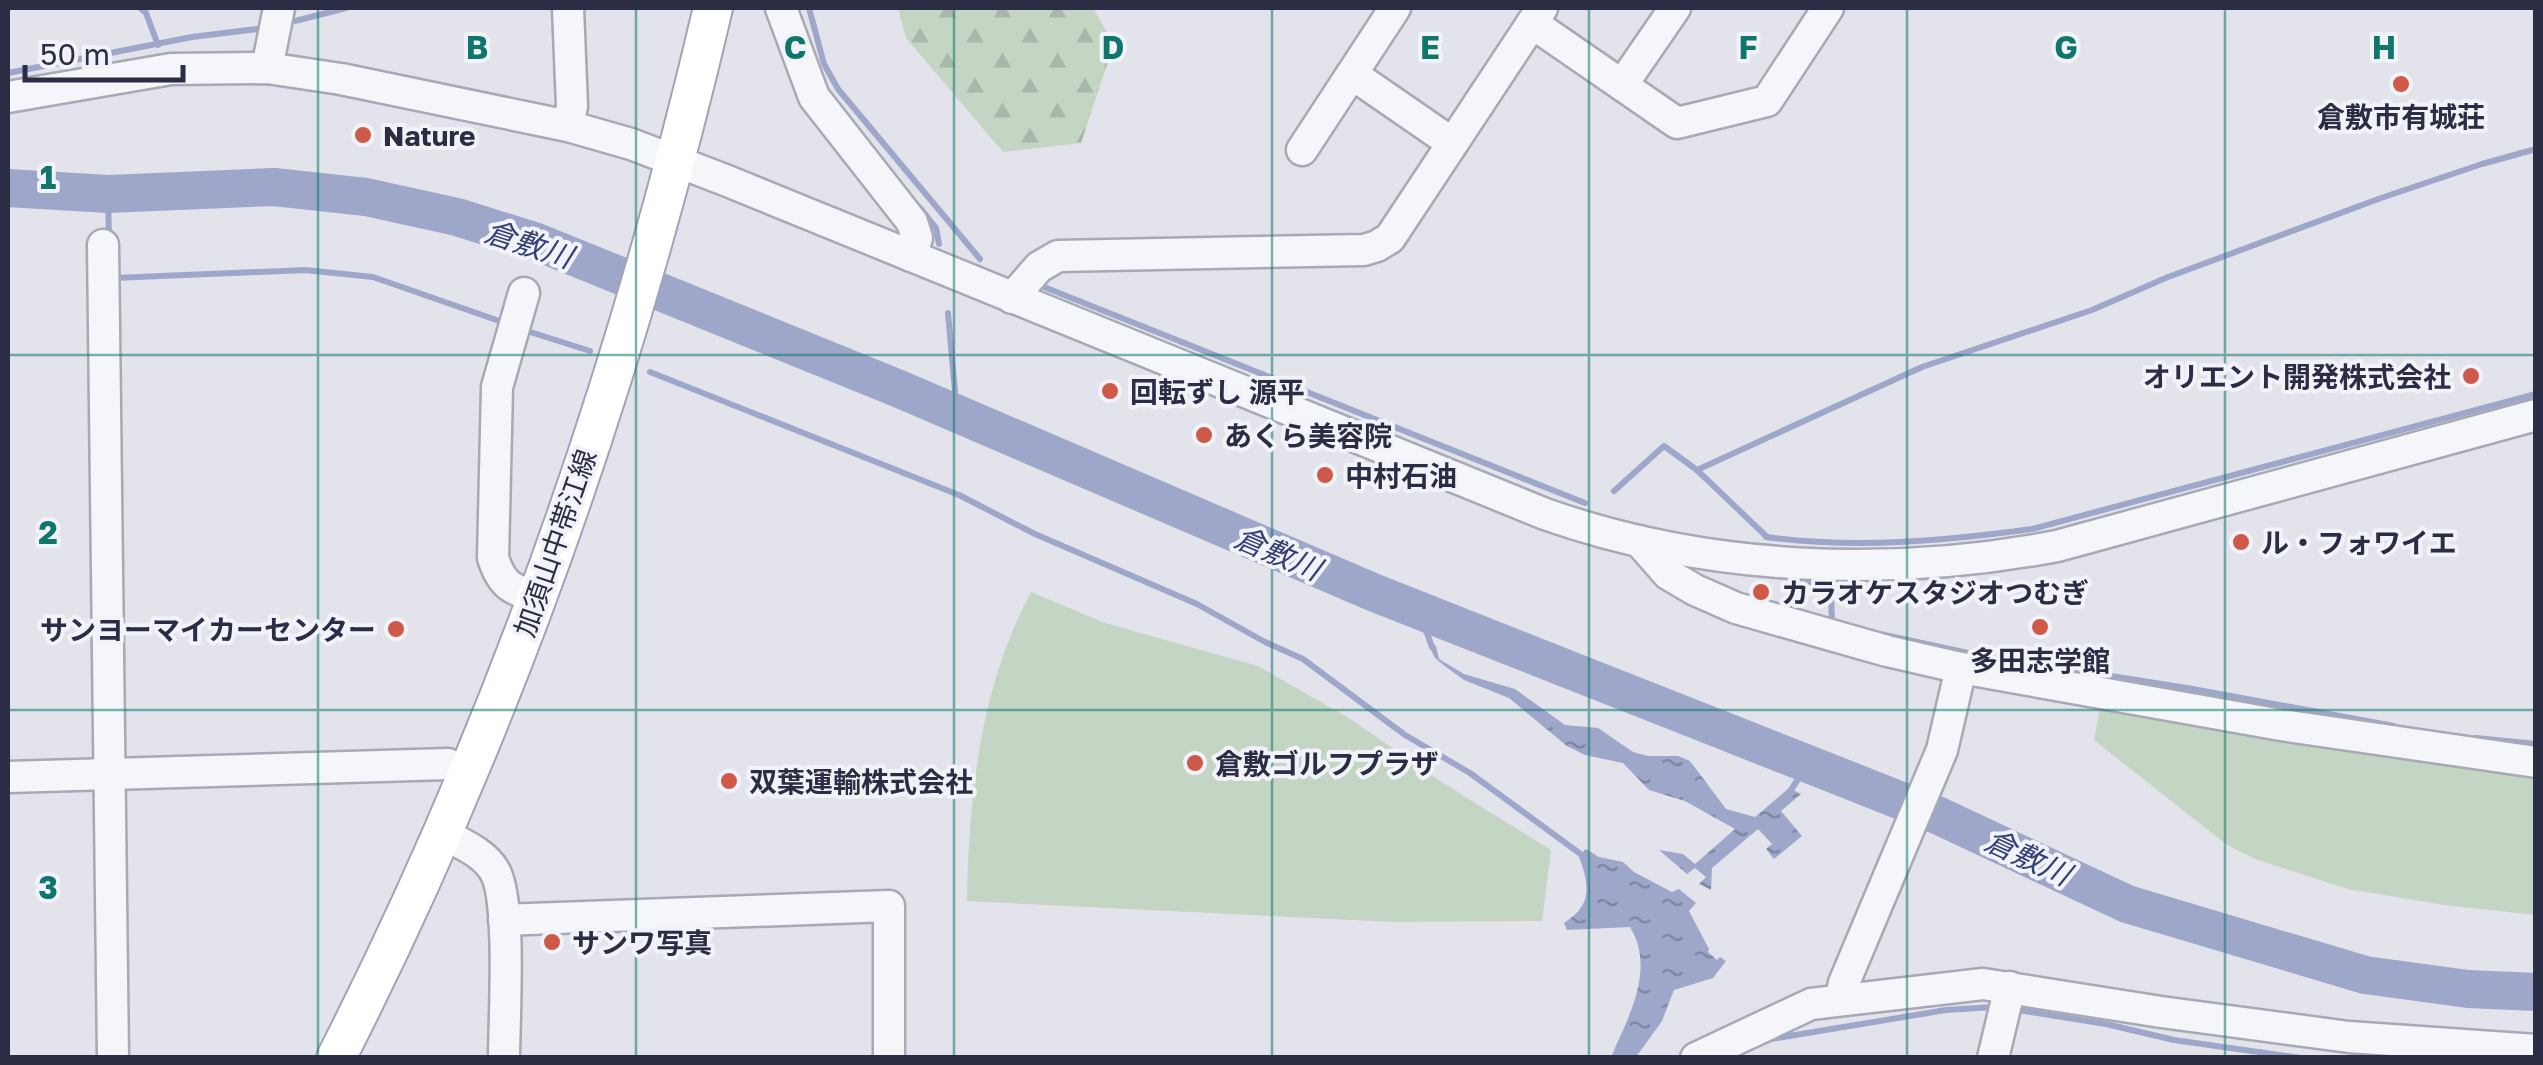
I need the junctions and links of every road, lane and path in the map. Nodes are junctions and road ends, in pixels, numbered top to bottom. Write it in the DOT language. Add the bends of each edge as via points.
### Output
graph roads {
  1 [pos="279,8"];
  2 [pos="568,8"];
  3 [pos="713,8"];
  4 [pos="781,8"];
  5 [pos="1395,8"];
  6 [pos="1675,8"];
  7 [pos="1828,8"];
  8 [pos="1537,15"];
  9 [pos="267,68"];
  10 [pos="1352,74"];
  11 [pos="1622,85"];
  12 [pos="8,98"];
  13 [pos="568,126"];
  14 [pos="1452,142"];
  15 [pos="1302,150"];
  16 [pos="676,162"];
  17 [pos="103,245"];
  18 [pos="911,256"];
  19 [pos="1012,298"];
  20 [pos="518,313"];
  21 [pos="2536,415"];
  22 [pos="1639,541"];
  23 [pos="539,597"];
  24 [pos="1961,668"];
  25 [pos="2536,762"];
  26 [pos="469,772"];
  27 [pos="118,774"];
  28 [pos="8,777"];
  29 [pos="444,834"];
  30 [pos="504,920"];
  31 [pos="1840,1000"];
  32 [pos="2007,1001"];
  33 [pos="2536,1050"];
  34 [pos="114,1058"];
  35 [pos="336,1058"];
  36 [pos="504,1058"];
  37 [pos="889,1058"];
  38 [pos="1696,1058"];
  39 [pos="1993,1058"];
  1 -- 9 [label="street"];
  2 -- 13 [label="street"];
  3 -- 16 [label="main road, 加須山中帯江線"];
  4 -- 18 [label="street" via="814,97 912,222 917,238"];
  5 -- 10 [label="street"];
  6 -- 11 [label="street"];
  7 -- 11 [label="street" via="1768,101 1677,123"];
  8 -- 11 [label="street"];
  8 -- 14 [label="street"];
  9 -- 12 [label="street" via="171,69"];
  9 -- 13 [label="street"];
  10 -- 14 [label="street"];
  10 -- 15 [label="street"];
  13 -- 16 [label="street"];
  14 -- 19 [label="street" via="1390,238 1378,246 1058,256"];
  16 -- 18 [label="street"];
  16 -- 23 [label="main road, 加須山中帯江線" via="630,326"];
  17 -- 27 [label="street"];
  18 -- 19 [label="street"];
  19 -- 22 [label="street" via="1545,514"];
  20 -- 23 [label="street" via="497,387 493,558 499,578"];
  21 -- 22 [label="street" via="1996,558 1854,566"];
  22 -- 24 [label="street" via="1668,574 1736,608"];
  23 -- 26 [label="main road, 加須山中帯江線"];
  24 -- 25 [label="street"];
  24 -- 31 [label="street" via="1942,750"];
  26 -- 27 [label="street" via="448,764"];
  26 -- 29 [label="main road, 加須山中帯江線"];
  27 -- 28 [label="street"];
  27 -- 34 [label="street"];
  29 -- 30 [label="street" via="492,866"];
  29 -- 35 [label="main road, 加須山中帯江線"];
  30 -- 36 [label="street"];
  30 -- 37 [label="street" via="889,906"];
  31 -- 32 [label="street" via="1955,985"];
  31 -- 38 [label="street" via="1776,1018"];
  32 -- 33 [label="street"];
  32 -- 39 [label="street"];
}
